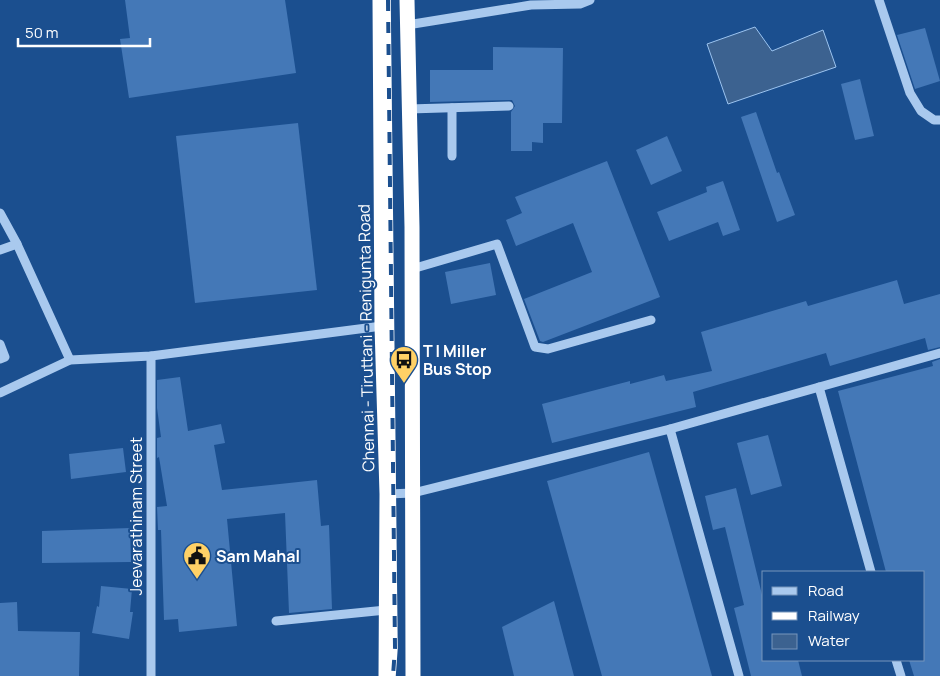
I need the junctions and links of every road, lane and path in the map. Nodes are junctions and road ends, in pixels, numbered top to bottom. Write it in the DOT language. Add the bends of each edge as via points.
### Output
graph roads {
  1 [pos="380,0"];
  2 [pos="407,0"];
  3 [pos="590,0"];
  4 [pos="879,0"];
  5 [pos="531,2"];
  6 [pos="408,25"];
  7 [pos="509,106"];
  8 [pos="452,108"];
  9 [pos="409,109"];
  10 [pos="940,120"];
  11 [pos="452,156"];
  12 [pos="0,213"];
  13 [pos="3,227"];
  14 [pos="17,244"];
  15 [pos="0,250"];
  16 [pos="412,269"];
  17 [pos="651,320"];
  18 [pos="382,326"];
  19 [pos="0,344"];
  20 [pos="940,353"];
  21 [pos="151,356"];
  22 [pos="0,359"];
  23 [pos="70,360"];
  24 [pos="819,387"];
  25 [pos="0,393"];
  26 [pos="670,429"];
  27 [pos="413,493"];
  28 [pos="387,494"];
  29 [pos="871,571"];
  30 [pos="386,610"];
  31 [pos="276,621"];
  32 [pos="896,661"];
  33 [pos="151,676"];
  34 [pos="386,676"];
  35 [pos="413,676"];
  36 [pos="739,676"];
  37 [pos="900,676"];
  1 -- 18 [label="highway, Chennai - Tiruttani - Renigunta Road"];
  2 -- 6 [label="highway"];
  3 -- 5 [label="street" via="580,4"];
  4 -- 10 [label="street" via="910,94 921,111 934,120"];
  5 -- 6 [label="street"];
  6 -- 9 [label="highway"];
  7 -- 8 [label="street"];
  8 -- 9 [label="street"];
  8 -- 11 [label="street"];
  9 -- 16 [label="highway"];
  12 -- 13 [label="street"];
  13 -- 14 [label="street"];
  14 -- 15 [label="street"];
  14 -- 23 [label="street"];
  16 -- 17 [label="street" via="497,244 535,347 548,349"];
  16 -- 27 [label="highway"];
  18 -- 21 [label="street"];
  18 -- 28 [label="highway, Chennai - Tiruttani - Renigunta Road"];
  19 -- 22 [label="street" via="5,357"];
  20 -- 24 [label="street"];
  21 -- 23 [label="street"];
  21 -- 33 [label="street, Jeevarathinam Street"];
  23 -- 25 [label="street"];
  24 -- 26 [label="street"];
  24 -- 29 [label="street"];
  26 -- 27 [label="street"];
  26 -- 36 [label="street"];
  27 -- 28 [label="street"];
  27 -- 35 [label="highway"];
  28 -- 30 [label="highway, Chennai - Tiruttani - Renigunta Road"];
  30 -- 31 [label="street"];
  30 -- 34 [label="highway, Chennai - Tiruttani - Renigunta Road"];
  32 -- 37 [label="street"];
}
